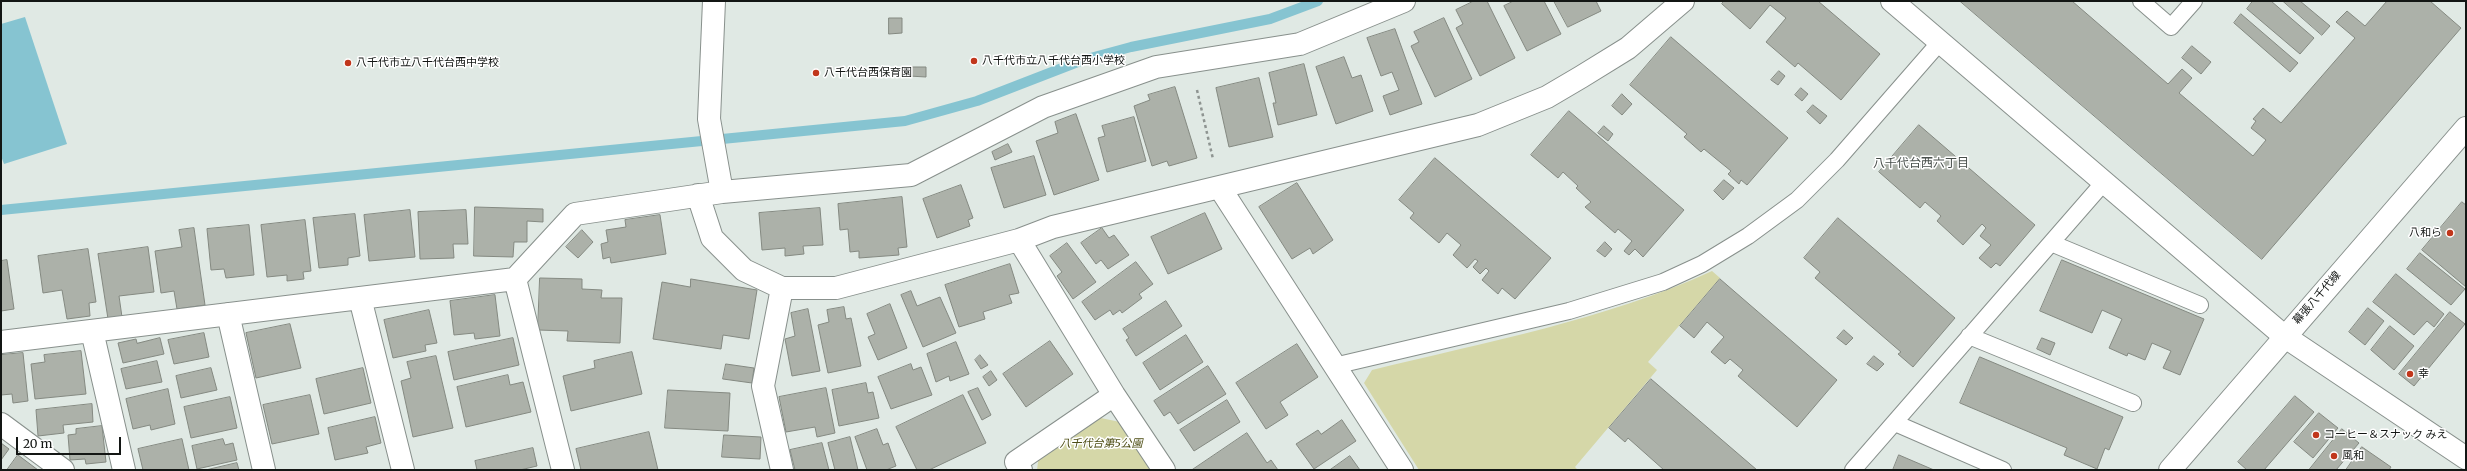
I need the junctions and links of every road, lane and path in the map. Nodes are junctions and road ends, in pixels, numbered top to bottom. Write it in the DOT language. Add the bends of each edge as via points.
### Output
graph roads {
  1 [pos="714,1"];
  2 [pos="1404,1"];
  3 [pos="1683,1"];
  4 [pos="1892,1"];
  5 [pos="2140,1"];
  6 [pos="2194,1"];
  7 [pos="1940,42"];
  8 [pos="1191,62"];
  9 [pos="2466,128"];
  10 [pos="2105,181"];
  11 [pos="1220,188"];
  12 [pos="722,192"];
  13 [pos="698,195"];
  14 [pos="1019,240"];
  15 [pos="2051,243"];
  16 [pos="516,279"];
  17 [pos="782,288"];
  18 [pos="360,298"];
  19 [pos="2200,305"];
  20 [pos="228,314"];
  21 [pos="92,331"];
  22 [pos="1969,336"];
  23 [pos="2284,336"];
  24 [pos="1,342"];
  25 [pos="1334,366"];
  26 [pos="1114,395"];
  27 [pos="2133,403"];
  28 [pos="1894,423"];
  29 [pos="1,424"];
  30 [pos="2466,458"];
  31 [pos="63,470"];
  32 [pos="124,470"];
  33 [pos="264,470"];
  34 [pos="402,470"];
  35 [pos="563,470"];
  36 [pos="782,470"];
  37 [pos="1021,470"];
  38 [pos="1164,470"];
  39 [pos="1402,470"];
  40 [pos="1853,470"];
  41 [pos="2003,470"];
  42 [pos="2170,470"];
  1 -- 12 [label="street" via="709,119"];
  2 -- 8 [label="street" via="1300,44"];
  3 -- 11 [label="street" via="1628,48 1581,77 1547,97 1478,125"];
  4 -- 7 [label="street"];
  5 -- 6 [label="lane" via="2171,27"];
  7 -- 10 [label="street"];
  7 -- 25 [label="lane" via="1837,160 1797,200 1748,236 1702,264 1663,282 1569,311"];
  8 -- 11 [label="path"];
  8 -- 12 [label="street" via="1156,67 1043,107 911,175"];
  9 -- 23 [label="street, 幕張八千代線"];
  10 -- 15 [label="lane"];
  10 -- 23 [label="street"];
  11 -- 14 [label="street" via="1053,228"];
  11 -- 25 [label="street"];
  12 -- 13 [label="street"];
  13 -- 16 [label="street" via="575,214"];
  13 -- 17 [label="street" via="712,238 744,270"];
  14 -- 17 [label="street" via="836,288"];
  14 -- 26 [label="street"];
  15 -- 19 [label="lane"];
  15 -- 22 [label="lane"];
  16 -- 18 [label="street"];
  16 -- 35 [label="street"];
  17 -- 36 [label="street" via="763,386"];
  18 -- 20 [label="street"];
  18 -- 34 [label="street"];
  20 -- 21 [label="street"];
  20 -- 33 [label="street"];
  21 -- 24 [label="street"];
  21 -- 32 [label="street"];
  22 -- 27 [label="lane"];
  22 -- 28 [label="lane"];
  23 -- 30 [label="street"];
  23 -- 42 [label="street, 幕張八千代線"];
  25 -- 39 [label="street"];
  26 -- 37 [label="street" via="1016,462"];
  26 -- 38 [label="street"];
  28 -- 40 [label="lane"];
  28 -- 41 [label="lane"];
  29 -- 31 [label="street"];
}
